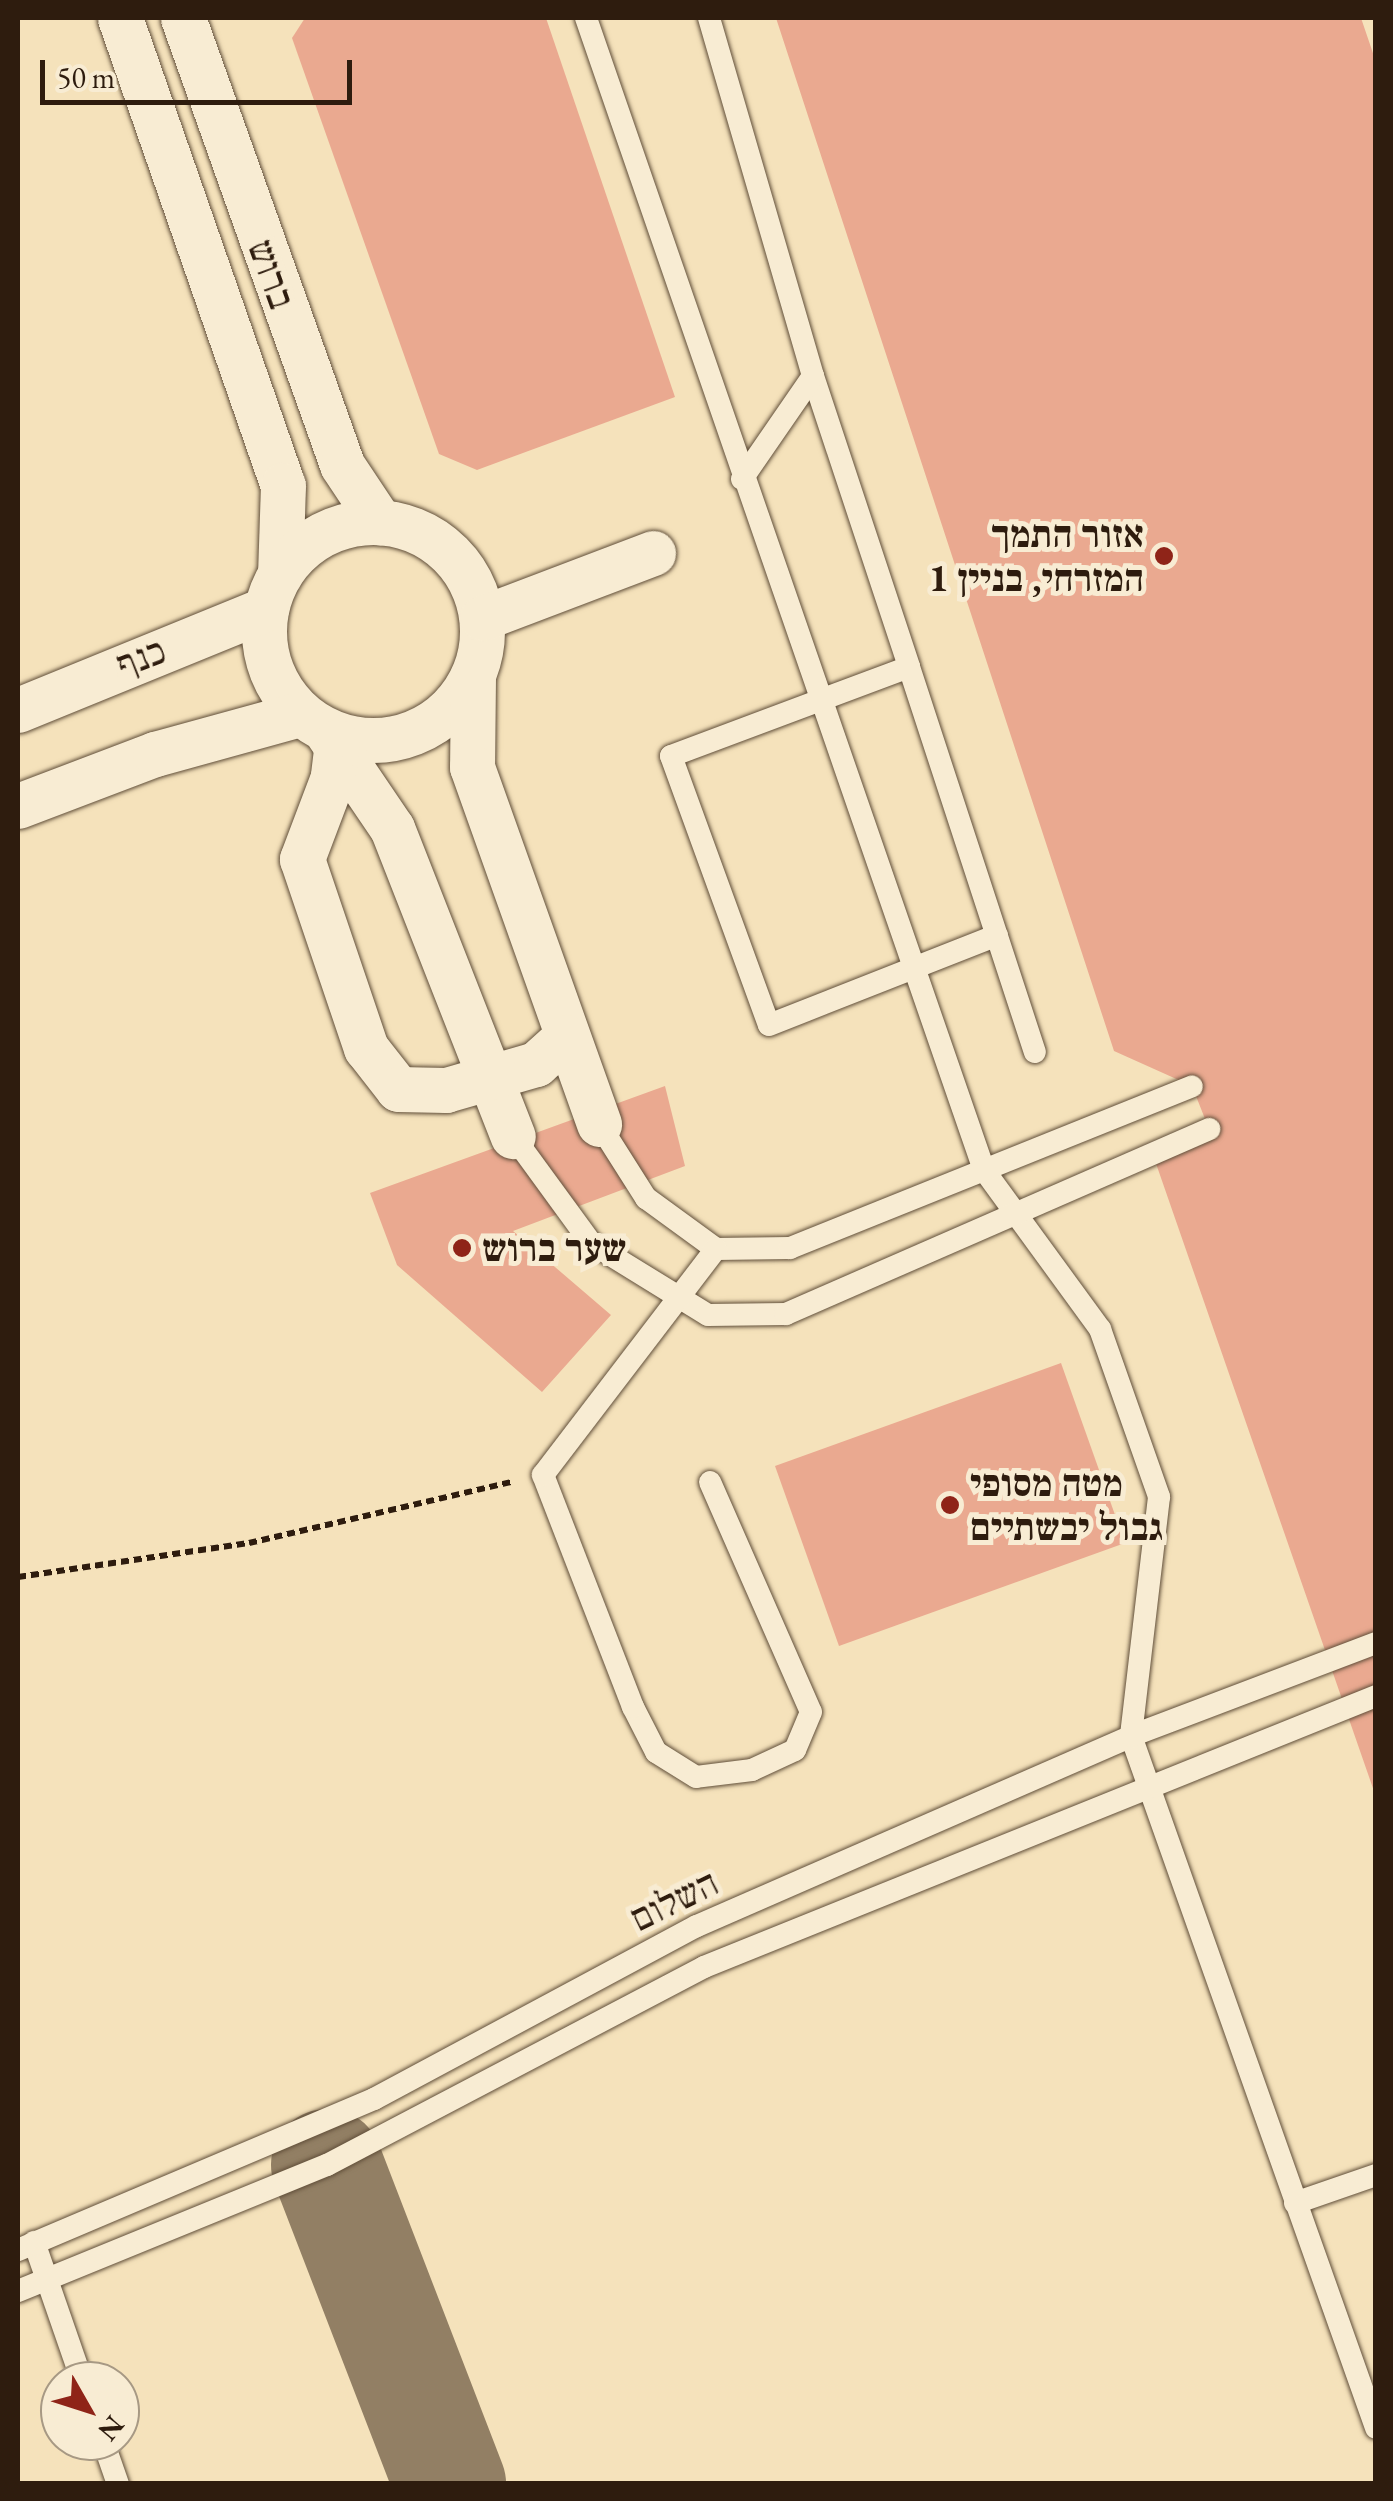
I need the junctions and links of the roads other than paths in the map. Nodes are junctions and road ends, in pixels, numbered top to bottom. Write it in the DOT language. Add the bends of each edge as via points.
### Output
graph roads {
  1 [pos="120,18"];
  2 [pos="183,18"];
  3 [pos="586,18"];
  4 [pos="709,18"];
  5 [pos="813,376"];
  6 [pos="742,479"];
  7 [pos="380,522"];
  8 [pos="654,553"];
  9 [pos="273,592"];
  10 [pos="482,618"];
  11 [pos="908,667"];
  12 [pos="472,677"];
  13 [pos="820,701"];
  14 [pos="18,710"];
  15 [pos="320,728"];
  16 [pos="18,806"];
  17 [pos="996,935"];
  18 [pos="914,971"];
  19 [pos="566,1037"];
  20 [pos="1035,1052"];
  21 [pos="488,1079"];
  22 [pos="1192,1086"];
  23 [pos="600,1124"];
  24 [pos="1209,1129"];
  25 [pos="513,1136"];
  26 [pos="984,1170"];
  27 [pos="1018,1217"];
  28 [pos="716,1249"];
  29 [pos="676,1300"];
  30 [pos="710,1482"];
  31 [pos="1376,1644"];
  32 [pos="1376,1696"];
  33 [pos="1131,1736"];
  34 [pos="1147,1784"];
  35 [pos="1376,2175"];
  36 [pos="1295,2203"];
  37 [pos="26,2246"];
  38 [pos="45,2280"];
  39 [pos="18,2291"];
  40 [pos="75,2361"];
  41 [pos="1376,2428"];
  1 -- 9 [label="street" via="283,485"];
  2 -- 7 [label="street, ברוש" via="342,466"];
  3 -- 6 [label="lane"];
  4 -- 5 [label="lane"];
  5 -- 6 [label="lane"];
  5 -- 11 [label="lane"];
  6 -- 13 [label="lane"];
  7 -- 9 [label="street" via="322,534"];
  7 -- 10 [label="street" via="438,543 460,564"];
  8 -- 10 [label="street"];
  9 -- 14 [label="street, כנף"];
  9 -- 15 [label="street" via="271,665"];
  10 -- 12 [label="street"];
  11 -- 13 [label="lane"];
  11 -- 17 [label="lane"];
  12 -- 15 [label="street" via="435,722 409,735 380,741"];
  12 -- 19 [label="street" via="472,767"];
  13 -- 18 [label="lane"];
  13 -- 18 [label="lane" via="671,756 768,1026"];
  15 -- 16 [label="street" via="155,754"];
  15 -- 21 [label="street" via="392,828"];
  15 -- 21 [label="street" via="334,777 302,859 366,1048 398,1089 446,1090"];
  17 -- 18 [label="lane"];
  17 -- 20 [label="lane"];
  18 -- 26 [label="lane"];
  19 -- 21 [label="street" via="536,1064"];
  19 -- 23 [label="street"];
  21 -- 25 [label="street"];
  22 -- 26 [label="lane"];
  23 -- 28 [label="lane" via="646,1198"];
  24 -- 27 [label="lane"];
  25 -- 29 [label="lane" via="591,1242"];
  26 -- 27 [label="lane"];
  26 -- 28 [label="lane" via="790,1248"];
  27 -- 29 [label="lane" via="786,1314 708,1315"];
  27 -- 33 [label="lane" via="1100,1328 1159,1497"];
  28 -- 29 [label="lane"];
  29 -- 30 [label="lane" via="542,1474 632,1707 656,1752 696,1777 752,1770 795,1750 812,1712"];
  31 -- 33 [label="lane, השלום"];
  32 -- 34 [label="lane"];
  33 -- 34 [label="lane"];
  33 -- 37 [label="lane, השלום" via="697,1926 374,2099"];
  34 -- 36 [label="lane"];
  34 -- 38 [label="lane" via="704,1967 328,2165"];
  35 -- 36 [label="lane"];
  36 -- 41 [label="lane"];
  37 -- 38 [label="lane"];
  38 -- 39 [label="lane"];
  38 -- 40 [label="lane"];
}
